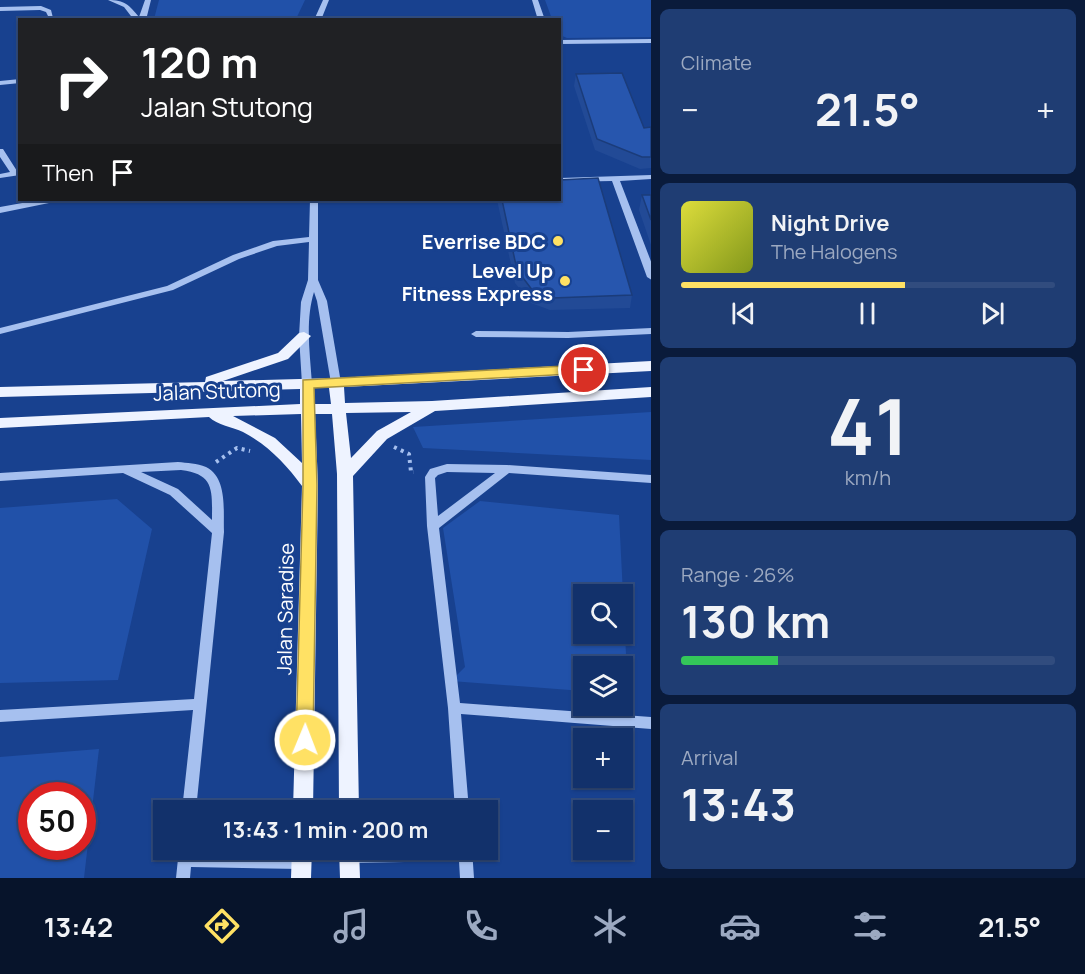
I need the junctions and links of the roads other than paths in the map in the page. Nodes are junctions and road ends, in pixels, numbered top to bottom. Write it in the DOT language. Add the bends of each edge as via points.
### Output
graph roads {
  1 [pos="111,0"];
  2 [pos="148,0"];
  3 [pos="326,0"];
  4 [pos="535,0"];
  5 [pos="0,9"];
  6 [pos="51,17"];
  7 [pos="138,18"];
  8 [pos="141,18"];
  9 [pos="318,18"];
  10 [pos="541,18"];
  11 [pos="651,41"];
  12 [pos="561,42"];
  13 [pos="18,81"];
  14 [pos="0,83"];
  15 [pos="0,151"];
  16 [pos="17,174"];
  17 [pos="0,176"];
  18 [pos="651,177"];
  19 [pos="615,178"];
  20 [pos="561,180"];
  21 [pos="44,201"];
  22 [pos="314,201"];
  23 [pos="0,210"];
  24 [pos="312,239"];
  25 [pos="651,277"];
  26 [pos="313,280"];
  27 [pos="0,331"];
  28 [pos="651,331"];
  29 [pos="476,334"];
  30 [pos="304,336"];
  31 [pos="651,366"];
  32 [pos="336,383"];
  33 [pos="307,384"];
  34 [pos="194,385"];
  35 [pos="0,392"];
  36 [pos="651,392"];
  37 [pos="432,406"];
  38 [pos="339,408"];
  39 [pos="307,409"];
  40 [pos="202,412"];
  41 [pos="0,423"];
  42 [pos="120,468"];
  43 [pos="507,469"];
  44 [pos="345,474"];
  45 [pos="0,477"];
  46 [pos="651,479"];
  47 [pos="310,485"];
  48 [pos="433,526"];
  49 [pos="218,532"];
  50 [pos="199,704"];
  51 [pos="454,708"];
  52 [pos="0,716"];
  53 [pos="651,723"];
  54 [pos="190,800"];
  55 [pos="303,800"];
  56 [pos="349,800"];
  57 [pos="461,800"];
  58 [pos="184,860"];
  59 [pos="263,860"];
  60 [pos="350,860"];
  61 [pos="466,860"];
  62 [pos="302,863"];
  63 [pos="183,878"];
  64 [pos="350,878"];
  65 [pos="467,878"];
  1 -- 7 [label="street" via="126,6"];
  2 -- 8 [label="street"];
  3 -- 9 [label="street"];
  4 -- 10 [label="street"];
  5 -- 6 [label="street" via="41,8 49,11"];
  11 -- 12 [label="street"];
  13 -- 14 [label="street"];
  15 -- 16 [label="street"];
  16 -- 17 [label="street"];
  18 -- 19 [label="street"];
  19 -- 20 [label="street"];
  19 -- 25 [label="street"];
  21 -- 23 [label="street"];
  22 -- 24 [label="street"];
  24 -- 26 [label="street"];
  24 -- 27 [label="street" via="276,243 170,288"];
  26 -- 30 [label="street" via="306,302"];
  26 -- 32 [label="street" via="322,302"];
  28 -- 29 [label="street"];
  30 -- 33 [label="street"];
  30 -- 34 [label="main road" via="283,356"];
  31 -- 32 [label="main road, Jalan Stutong"];
  32 -- 33 [label="main road, Jalan Stutong"];
  32 -- 38 [label="main road"];
  33 -- 34 [label="main road, Jalan Stutong"];
  33 -- 39 [label="main road, Jalan Saradise"];
  34 -- 35 [label="main road, Jalan Stutong"];
  36 -- 37 [label="main road, Jalan Stutong"];
  37 -- 38 [label="main road, Jalan Stutong"];
  37 -- 44 [label="main road" via="377,440"];
  38 -- 39 [label="main road, Jalan Stutong"];
  38 -- 44 [label="main road"];
  39 -- 40 [label="main road, Jalan Stutong"];
  39 -- 47 [label="main road, Jalan Saradise"];
  40 -- 41 [label="main road, Jalan Stutong"];
  40 -- 47 [label="main road" via="244,426 280,447"];
  42 -- 45 [label="street"];
  42 -- 49 [label="street" via="174,492"];
  42 -- 49 [label="street" via="178,466 203,470 216,488"];
  43 -- 46 [label="street"];
  43 -- 48 [label="street"];
  43 -- 48 [label="street" via="447,468 434,472 429,482"];
  44 -- 56 [label="main road"];
  47 -- 55 [label="main road, Jalan Saradise"];
  48 -- 51 [label="street"];
  49 -- 50 [label="street"];
  50 -- 52 [label="street"];
  50 -- 54 [label="street"];
  51 -- 53 [label="street"];
  51 -- 57 [label="street"];
  58 -- 63 [label="street"];
  59 -- 62 [label="street"];
  60 -- 64 [label="main road"];
  61 -- 65 [label="street"];
}
